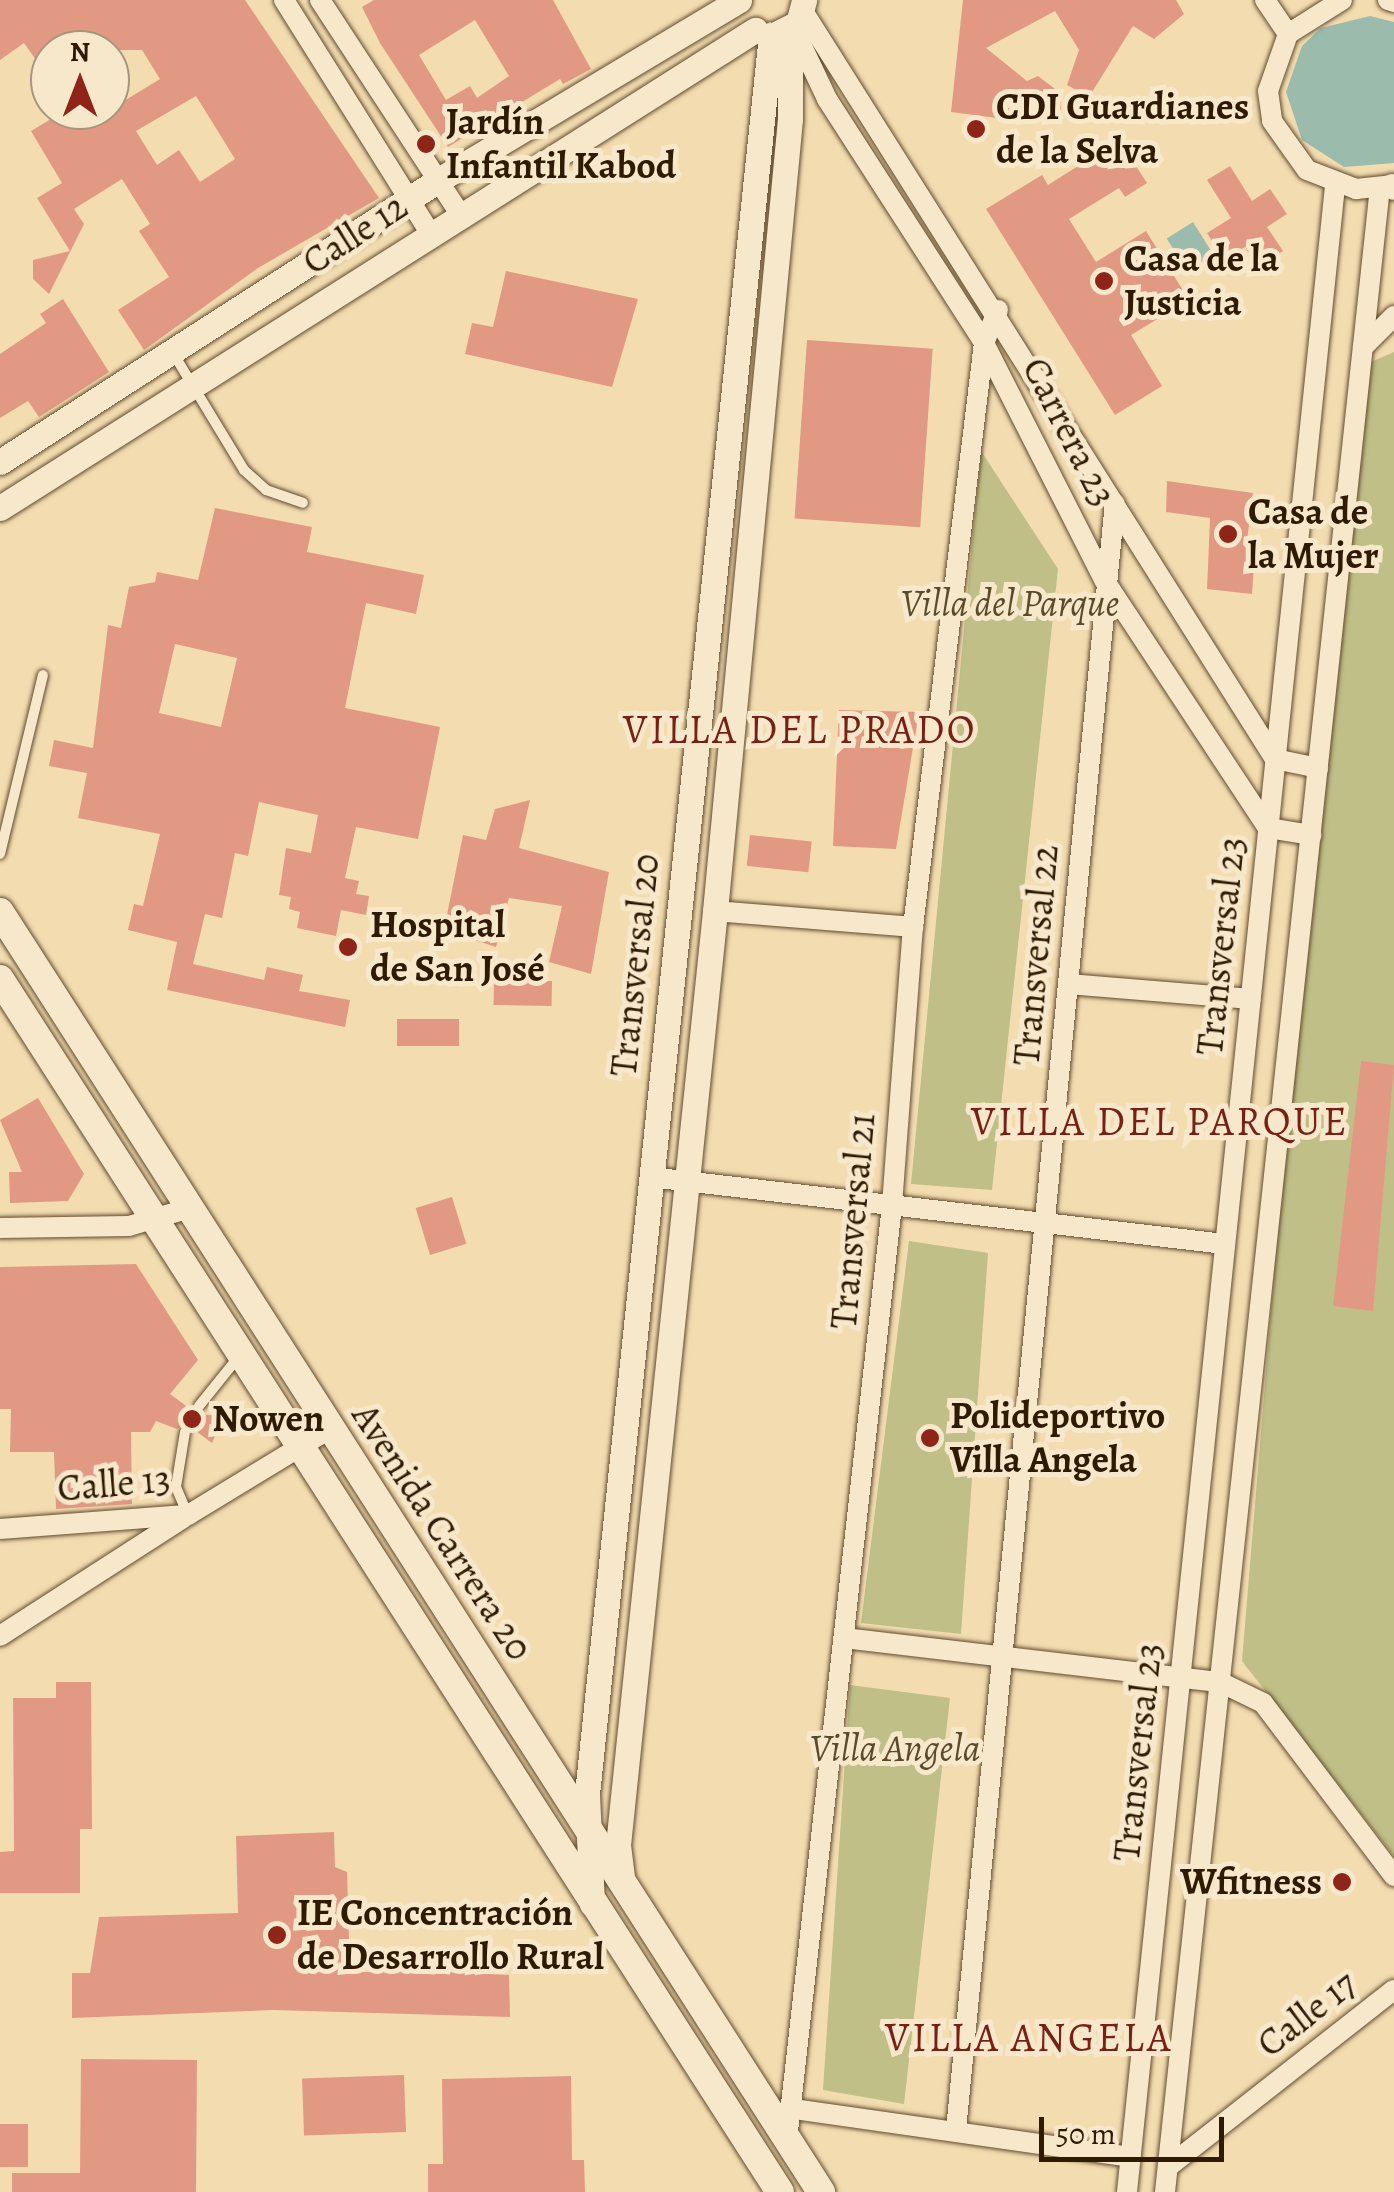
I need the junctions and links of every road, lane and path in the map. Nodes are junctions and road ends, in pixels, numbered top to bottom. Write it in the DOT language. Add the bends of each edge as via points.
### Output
graph roads {
  1 [pos="284,0"];
  2 [pos="320,0"];
  3 [pos="740,0"];
  4 [pos="1265,0"];
  5 [pos="1327,2"];
  6 [pos="786,22"];
  7 [pos="1288,34"];
  8 [pos="437,182"];
  9 [pos="1335,185"];
  10 [pos="1390,186"];
  11 [pos="409,200"];
  12 [pos="458,211"];
  13 [pos="429,231"];
  14 [pos="998,310"];
  15 [pos="1394,316"];
  16 [pos="984,343"];
  17 [pos="1363,347"];
  18 [pos="172,352"];
  19 [pos="194,384"];
  20 [pos="0,462"];
  21 [pos="303,503"];
  22 [pos="1115,504"];
  23 [pos="0,508"];
  24 [pos="1106,581"];
  25 [pos="42,675"];
  26 [pos="1275,759"];
  27 [pos="1318,768"];
  28 [pos="1268,828"];
  29 [pos="1310,836"];
  30 [pos="0,854"];
  31 [pos="715,911"];
  32 [pos="0,912"];
  33 [pos="913,926"];
  34 [pos="0,979"];
  35 [pos="1069,984"];
  36 [pos="1250,1000"];
  37 [pos="650,1177"];
  38 [pos="688,1181"];
  39 [pos="892,1205"];
  40 [pos="190,1208"];
  41 [pos="156,1222"];
  42 [pos="1045,1224"];
  43 [pos="0,1228"];
  44 [pos="1225,1244"];
  45 [pos="240,1354"];
  46 [pos="199,1406"];
  47 [pos="331,1428"];
  48 [pos="186,1432"];
  49 [pos="302,1451"];
  50 [pos="188,1515"];
  51 [pos="0,1528"];
  52 [pos="0,1636"];
  53 [pos="844,1638"];
  54 [pos="1002,1655"];
  55 [pos="1181,1675"];
  56 [pos="1220,1682"];
  57 [pos="586,1826"];
  58 [pos="1394,1876"];
  59 [pos="623,1886"];
  60 [pos="592,1904"];
  61 [pos="1394,1990"];
  62 [pos="794,2109"];
  63 [pos="956,2130"];
  64 [pos="787,2140"];
  65 [pos="1131,2157"];
  66 [pos="1168,2167"];
  67 [pos="780,2192"];
  68 [pos="821,2192"];
  69 [pos="1127,2192"];
  70 [pos="1165,2192"];
  1 -- 11 [label="street"];
  2 -- 8 [label="street"];
  3 -- 6 [label="street"];
  3 -- 8 [label="street, Calle 12"];
  4 -- 7 [label="street"];
  5 -- 7 [label="street"];
  6 -- 12 [label="street, Calle 12"];
  6 -- 14 [label="street, Carrera 23"];
  6 -- 16 [label="street, Carrera 23" via="827,99"];
  6 -- 31 [label="street, Transversal 20" via="790,119"];
  6 -- 37 [label="street, Transversal 20"];
  7 -- 9 [label="street" via="1271,76 1272,121 1307,170"];
  8 -- 11 [label="street, Calle 12"];
  8 -- 12 [label="street"];
  9 -- 10 [label="street"];
  9 -- 26 [label="street, Transversal 23"];
  10 -- 17 [label="street, Transversal 23"];
  11 -- 13 [label="street"];
  11 -- 18 [label="street, Calle 12"];
  12 -- 13 [label="street, Calle 12"];
  13 -- 19 [label="street, Calle 12"];
  14 -- 16 [label="street, Transversal 21"];
  14 -- 22 [label="street, Carrera 23"];
  15 -- 17 [label="street"];
  16 -- 24 [label="street, Carrera 23"];
  16 -- 33 [label="street, Transversal 21"];
  17 -- 27 [label="street, Transversal 23"];
  18 -- 19 [label="lane"];
  18 -- 20 [label="street, Calle 12"];
  19 -- 21 [label="lane" via="244,470 266,490"];
  19 -- 23 [label="street, Calle 12"];
  22 -- 24 [label="street, Transversal 22"];
  22 -- 26 [label="street, Carrera 23"];
  24 -- 28 [label="street, Carrera 23"];
  24 -- 35 [label="street, Transversal 22"];
  25 -- 30 [label="lane"];
  26 -- 27 [label="street"];
  26 -- 28 [label="street, Transversal 23"];
  27 -- 29 [label="street, Transversal 23"];
  28 -- 29 [label="street"];
  28 -- 36 [label="street, Transversal 23"];
  29 -- 56 [label="street, Transversal 23"];
  31 -- 33 [label="street"];
  31 -- 38 [label="street, Transversal 20"];
  32 -- 40 [label="main road, Avenida Carrera 20"];
  33 -- 39 [label="street, Transversal 21"];
  34 -- 41 [label="main road, Avenida Carrera 20"];
  35 -- 36 [label="street"];
  35 -- 42 [label="street, Transversal 22"];
  36 -- 44 [label="street, Transversal 23"];
  37 -- 38 [label="street"];
  37 -- 57 [label="street, Transversal 20"];
  38 -- 39 [label="street"];
  38 -- 59 [label="street, Transversal 20" via="618,1845"];
  39 -- 42 [label="street"];
  39 -- 53 [label="street, Transversal 21"];
  40 -- 41 [label="street"];
  40 -- 47 [label="main road, Avenida Carrera 20"];
  41 -- 43 [label="street"];
  41 -- 45 [label="main road, Avenida Carrera 20"];
  42 -- 44 [label="street"];
  42 -- 54 [label="street, Transversal 22"];
  44 -- 55 [label="street, Transversal 23"];
  45 -- 46 [label="lane"];
  45 -- 49 [label="main road, Avenida Carrera 20"];
  47 -- 49 [label="street, Calle 13"];
  47 -- 57 [label="main road, Avenida Carrera 20"];
  48 -- 50 [label="lane" via="176,1487"];
  49 -- 50 [label="street, Calle 13"];
  49 -- 60 [label="main road, Avenida Carrera 20"];
  50 -- 51 [label="street, Calle 13"];
  50 -- 52 [label="street"];
  53 -- 54 [label="street"];
  53 -- 62 [label="street, Transversal 21"];
  54 -- 55 [label="street"];
  54 -- 63 [label="street, Transversal 22"];
  55 -- 56 [label="street"];
  55 -- 65 [label="street, Transversal 23"];
  56 -- 58 [label="street" via="1263,1703"];
  56 -- 66 [label="street, Transversal 23"];
  57 -- 59 [label="main road, Avenida Carrera 20"];
  57 -- 60 [label="street, Transversal 20"];
  59 -- 64 [label="main road, Avenida Carrera 20"];
  60 -- 67 [label="main road, Avenida Carrera 20"];
  61 -- 66 [label="street, Calle 17"];
  62 -- 63 [label="street"];
  62 -- 64 [label="street, Transversal 21"];
  63 -- 65 [label="street"];
  64 -- 68 [label="main road, Avenida Carrera 20"];
  65 -- 69 [label="street, Transversal 23"];
  66 -- 70 [label="street, Transversal 23"];
}
